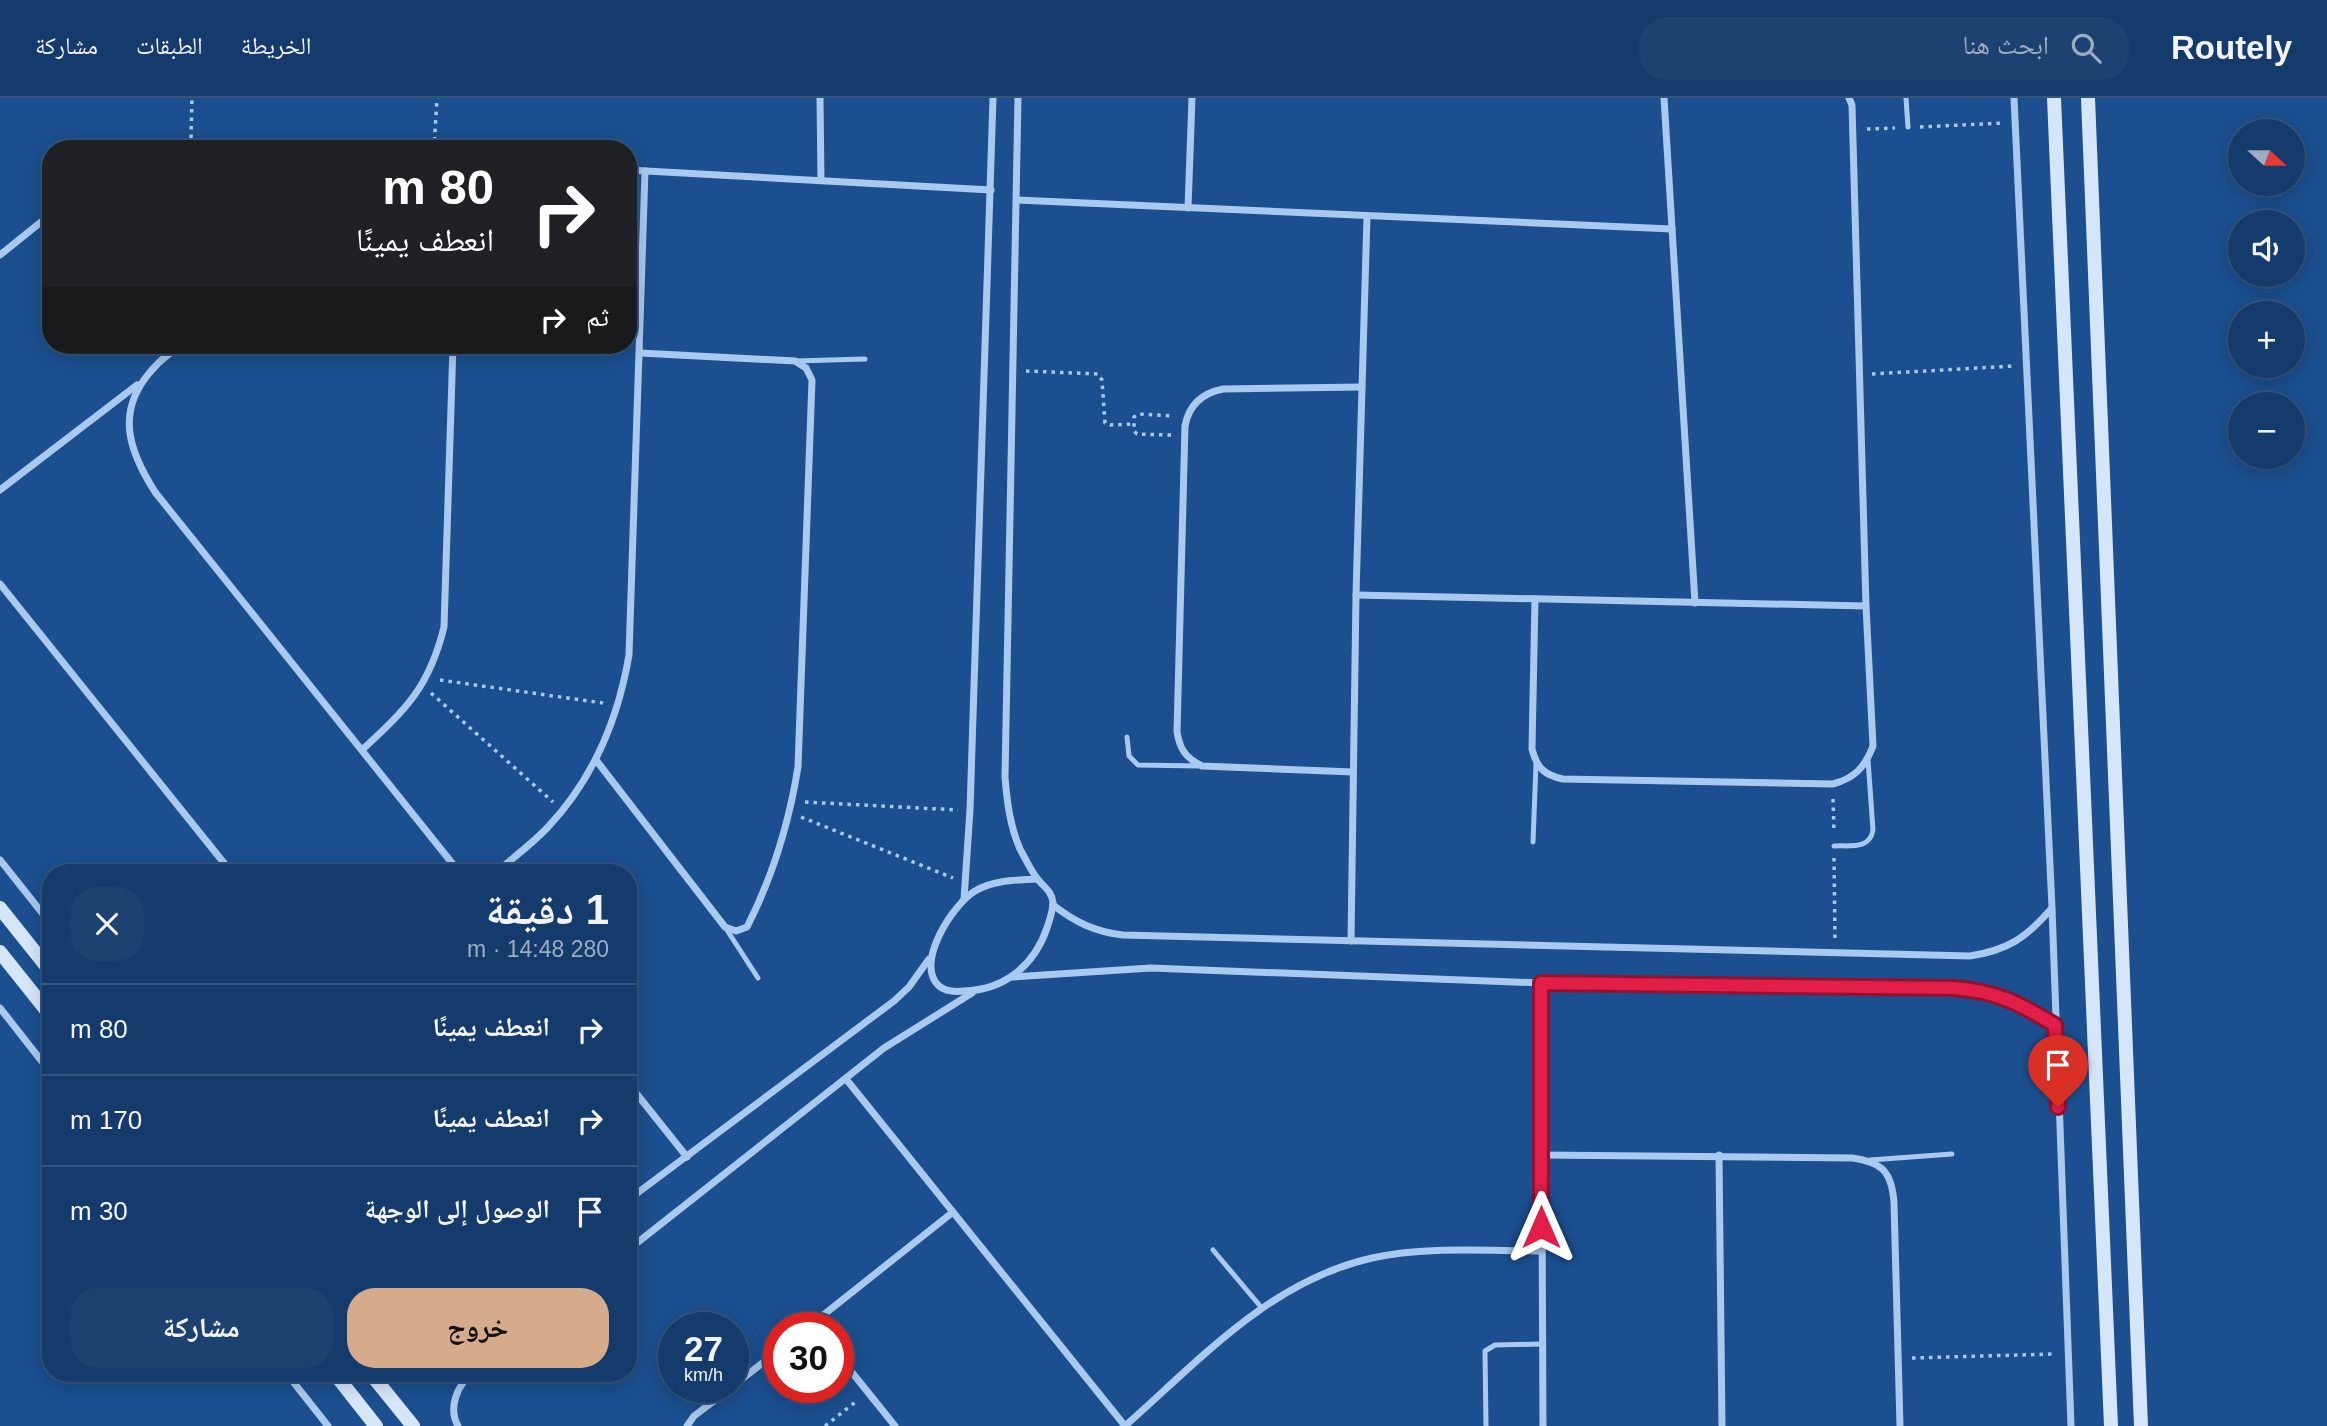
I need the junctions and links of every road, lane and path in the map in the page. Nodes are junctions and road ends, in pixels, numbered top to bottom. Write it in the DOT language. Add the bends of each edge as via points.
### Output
graph roads {
  1 [pos="191,98"];
  2 [pos="437,98"];
  3 [pos="820,98"];
  4 [pos="993,98"];
  5 [pos="1018,98"];
  6 [pos="1192,98"];
  7 [pos="1664,98"];
  8 [pos="1849,98"];
  9 [pos="1906,98"];
  10 [pos="2014,98"];
  11 [pos="2054,98"];
  12 [pos="2088,98"];
  13 [pos="2016,123"];
  14 [pos="1908,127"];
  15 [pos="1853,129"];
  16 [pos="190,140"];
  17 [pos="435,140"];
  18 [pos="637,171"];
  19 [pos="645,171"];
  20 [pos="821,180"];
  21 [pos="990,190"];
  22 [pos="1017,200"];
  23 [pos="1188,208"];
  24 [pos="1367,216"];
  25 [pos="42,221"];
  26 [pos="1672,229"];
  27 [pos="0,255"];
  28 [pos="640,352"];
  29 [pos="172,354"];
  30 [pos="453,354"];
  31 [pos="865,359"];
  32 [pos="795,360"];
  33 [pos="2026,365"];
  34 [pos="1014,370"];
  35 [pos="1859,375"];
  36 [pos="141,382"];
  37 [pos="1362,387"];
  38 [pos="1187,417"];
  39 [pos="1134,424"];
  40 [pos="1185,435"];
  41 [pos="0,490"];
  42 [pos="0,584"];
  43 [pos="1356,595"];
  44 [pos="1535,599"];
  45 [pos="1695,603"];
  46 [pos="1866,606"];
  47 [pos="425,682"];
  48 [pos="619,705"];
  49 [pos="1127,737"];
  50 [pos="362,750"];
  51 [pos="596,760"];
  52 [pos="1868,760"];
  53 [pos="1536,764"];
  54 [pos="1202,766"];
  55 [pos="1353,772"];
  56 [pos="1833,784"];
  57 [pos="793,802"];
  58 [pos="563,810"];
  59 [pos="970,810"];
  60 [pos="790,813"];
  61 [pos="1533,842"];
  62 [pos="1834,846"];
  63 [pos="0,860"];
  64 [pos="225,864"];
  65 [pos="453,864"];
  66 [pos="505,864"];
  67 [pos="1037,879"];
  68 [pos="964,883"];
  69 [pos="964,899"];
  70 [pos="1053,905"];
  71 [pos="0,908"];
  72 [pos="2052,908"];
  73 [pos="42,913"];
  74 [pos="725,926"];
  75 [pos="1352,941"];
  76 [pos="0,952"];
  77 [pos="933,952"];
  78 [pos="1836,954"];
  79 [pos="42,961"];
  80 [pos="1012,977"];
  81 [pos="758,978"];
  82 [pos="1541,983"];
  83 [pos="975,991"];
  84 [pos="42,1005"];
  85 [pos="0,1008"];
  86 [pos="2055,1025"];
  87 [pos="42,1062"];
  88 [pos="846,1079"];
  89 [pos="637,1094"];
  90 [pos="1952,1154"];
  91 [pos="1541,1155"];
  92 [pos="1719,1155"];
  93 [pos="687,1157"];
  94 [pos="1870,1160"];
  95 [pos="637,1193"];
  96 [pos="953,1212"];
  97 [pos="637,1243"];
  98 [pos="1213,1250"];
  99 [pos="1541,1251"];
  100 [pos="1261,1307"];
  101 [pos="830,1312"];
  102 [pos="1542,1344"];
  103 [pos="2068,1353"];
  104 [pos="1899,1359"];
  105 [pos="763,1363"];
  106 [pos="749,1374"];
  107 [pos="854,1375"];
  108 [pos="293,1382"];
  109 [pos="341,1382"];
  110 [pos="377,1382"];
  111 [pos="463,1382"];
  112 [pos="868,1392"];
  113 [pos="713,1403"];
  114 [pos="686,1425"];
  115 [pos="328,1426"];
  116 [pos="376,1426"];
  117 [pos="413,1426"];
  118 [pos="458,1426"];
  119 [pos="825,1426"];
  120 [pos="895,1426"];
  121 [pos="1125,1426"];
  122 [pos="1486,1426"];
  123 [pos="1543,1426"];
  124 [pos="1722,1426"];
  125 [pos="1900,1426"];
  126 [pos="2071,1426"];
  127 [pos="2111,1426"];
  128 [pos="2141,1426"];
  1 -- 16 [label="path"];
  2 -- 17 [label="path"];
  3 -- 20 [label="street"];
  4 -- 21 [label="street"];
  5 -- 22 [label="street"];
  6 -- 23 [label="street"];
  7 -- 26 [label="street"];
  8 -- 15 [label="street"];
  9 -- 14 [label="lane"];
  10 -- 13 [label="street"];
  11 -- 127 [label="street"];
  12 -- 128 [label="street"];
  13 -- 14 [label="path"];
  13 -- 33 [label="street"];
  14 -- 15 [label="path"];
  15 -- 35 [label="street"];
  18 -- 19 [label="street"];
  19 -- 20 [label="street"];
  19 -- 28 [label="street"];
  20 -- 21 [label="street"];
  21 -- 59 [label="street"];
  22 -- 23 [label="street"];
  22 -- 34 [label="street"];
  23 -- 24 [label="street"];
  24 -- 26 [label="street"];
  24 -- 37 [label="street"];
  25 -- 27 [label="street"];
  26 -- 45 [label="street"];
  28 -- 32 [label="street"];
  28 -- 48 [label="street" via="629,655"];
  29 -- 36 [label="street"];
  30 -- 47 [label="street" via="444,627"];
  31 -- 32 [label="lane"];
  32 -- 57 [label="street" via="806,368 812,393"];
  33 -- 35 [label="path"];
  33 -- 72 [label="street"];
  34 -- 39 [label="path" via="1098,374 1105,423"];
  34 -- 67 [label="street" via="1005,777 1012,826"];
  35 -- 46 [label="street"];
  36 -- 41 [label="street"];
  36 -- 50 [label="street" via="130,406 128,426 142,472"];
  37 -- 38 [label="street" via="1223,388 1201,397"];
  37 -- 43 [label="street"];
  38 -- 39 [label="path" via="1136,414"];
  38 -- 40 [label="street"];
  39 -- 40 [label="path" via="1139,435"];
  40 -- 54 [label="street" via="1177,732 1179,747 1188,760"];
  42 -- 64 [label="street"];
  43 -- 44 [label="street"];
  43 -- 55 [label="street"];
  44 -- 45 [label="street"];
  44 -- 53 [label="street" via="1532,749"];
  45 -- 46 [label="street"];
  46 -- 52 [label="street" via="1872,746"];
  47 -- 48 [label="path"];
  47 -- 50 [label="street" via="401,714"];
  47 -- 58 [label="path"];
  48 -- 51 [label="street"];
  49 -- 54 [label="lane" via="1129,756 1138,765"];
  50 -- 65 [label="street"];
  51 -- 58 [label="street"];
  51 -- 74 [label="street"];
  52 -- 56 [label="street" via="1859,772"];
  52 -- 62 [label="lane" via="1872,838 1860,845"];
  53 -- 56 [label="street" via="1547,775 1563,779"];
  53 -- 61 [label="lane"];
  54 -- 55 [label="street"];
  55 -- 75 [label="street"];
  56 -- 62 [label="path"];
  57 -- 59 [label="path"];
  57 -- 60 [label="street"];
  58 -- 66 [label="street"];
  59 -- 68 [label="street"];
  60 -- 68 [label="path"];
  60 -- 74 [label="street" via="778,855 747,927 736,931"];
  62 -- 78 [label="path"];
  63 -- 73 [label="street"];
  67 -- 69 [label="street" via="1003,881 975,890"];
  67 -- 70 [label="street" via="1051,894"];
  68 -- 69 [label="street"];
  69 -- 77 [label="street" via="945,924"];
  70 -- 75 [label="street" via="1077,923 1107,933"];
  70 -- 80 [label="street" via="1042,943"];
  71 -- 79 [label="street"];
  72 -- 78 [label="street" via="2025,936 1993,952 1970,956"];
  72 -- 86 [label="street"];
  74 -- 81 [label="lane"];
  75 -- 78 [label="street"];
  76 -- 84 [label="street"];
  77 -- 83 [label="street" via="930,966 936,983 952,991"];
  77 -- 93 [label="street" via="894,1001"];
  80 -- 82 [label="street" via="1151,968"];
  80 -- 83 [label="street"];
  82 -- 86 [label="street" via="1977,989 2022,1004"];
  82 -- 91 [label="street"];
  83 -- 88 [label="street" via="914,1028"];
  85 -- 87 [label="street"];
  86 -- 103 [label="street"];
  88 -- 96 [label="street"];
  88 -- 97 [label="street"];
  89 -- 93 [label="street"];
  90 -- 94 [label="lane"];
  91 -- 92 [label="street"];
  91 -- 99 [label="street"];
  92 -- 94 [label="street"];
  92 -- 124 [label="street"];
  93 -- 95 [label="street"];
  94 -- 104 [label="street" via="1885,1170 1893,1185"];
  96 -- 101 [label="street"];
  96 -- 121 [label="street"];
  98 -- 100 [label="lane"];
  99 -- 100 [label="street" via="1414,1252 1373,1257 1334,1268"];
  99 -- 102 [label="street"];
  100 -- 121 [label="street"];
  102 -- 122 [label="lane" via="1495,1345 1485,1351"];
  102 -- 123 [label="street"];
  103 -- 104 [label="path"];
  103 -- 126 [label="street"];
  104 -- 125 [label="street"];
  105 -- 106 [label="street"];
  107 -- 112 [label="street"];
  108 -- 115 [label="street"];
  109 -- 116 [label="street"];
  110 -- 117 [label="street"];
  111 -- 118 [label="street" via="454,1398"];
  112 -- 119 [label="path"];
  112 -- 120 [label="street"];
  113 -- 114 [label="street"];
}
